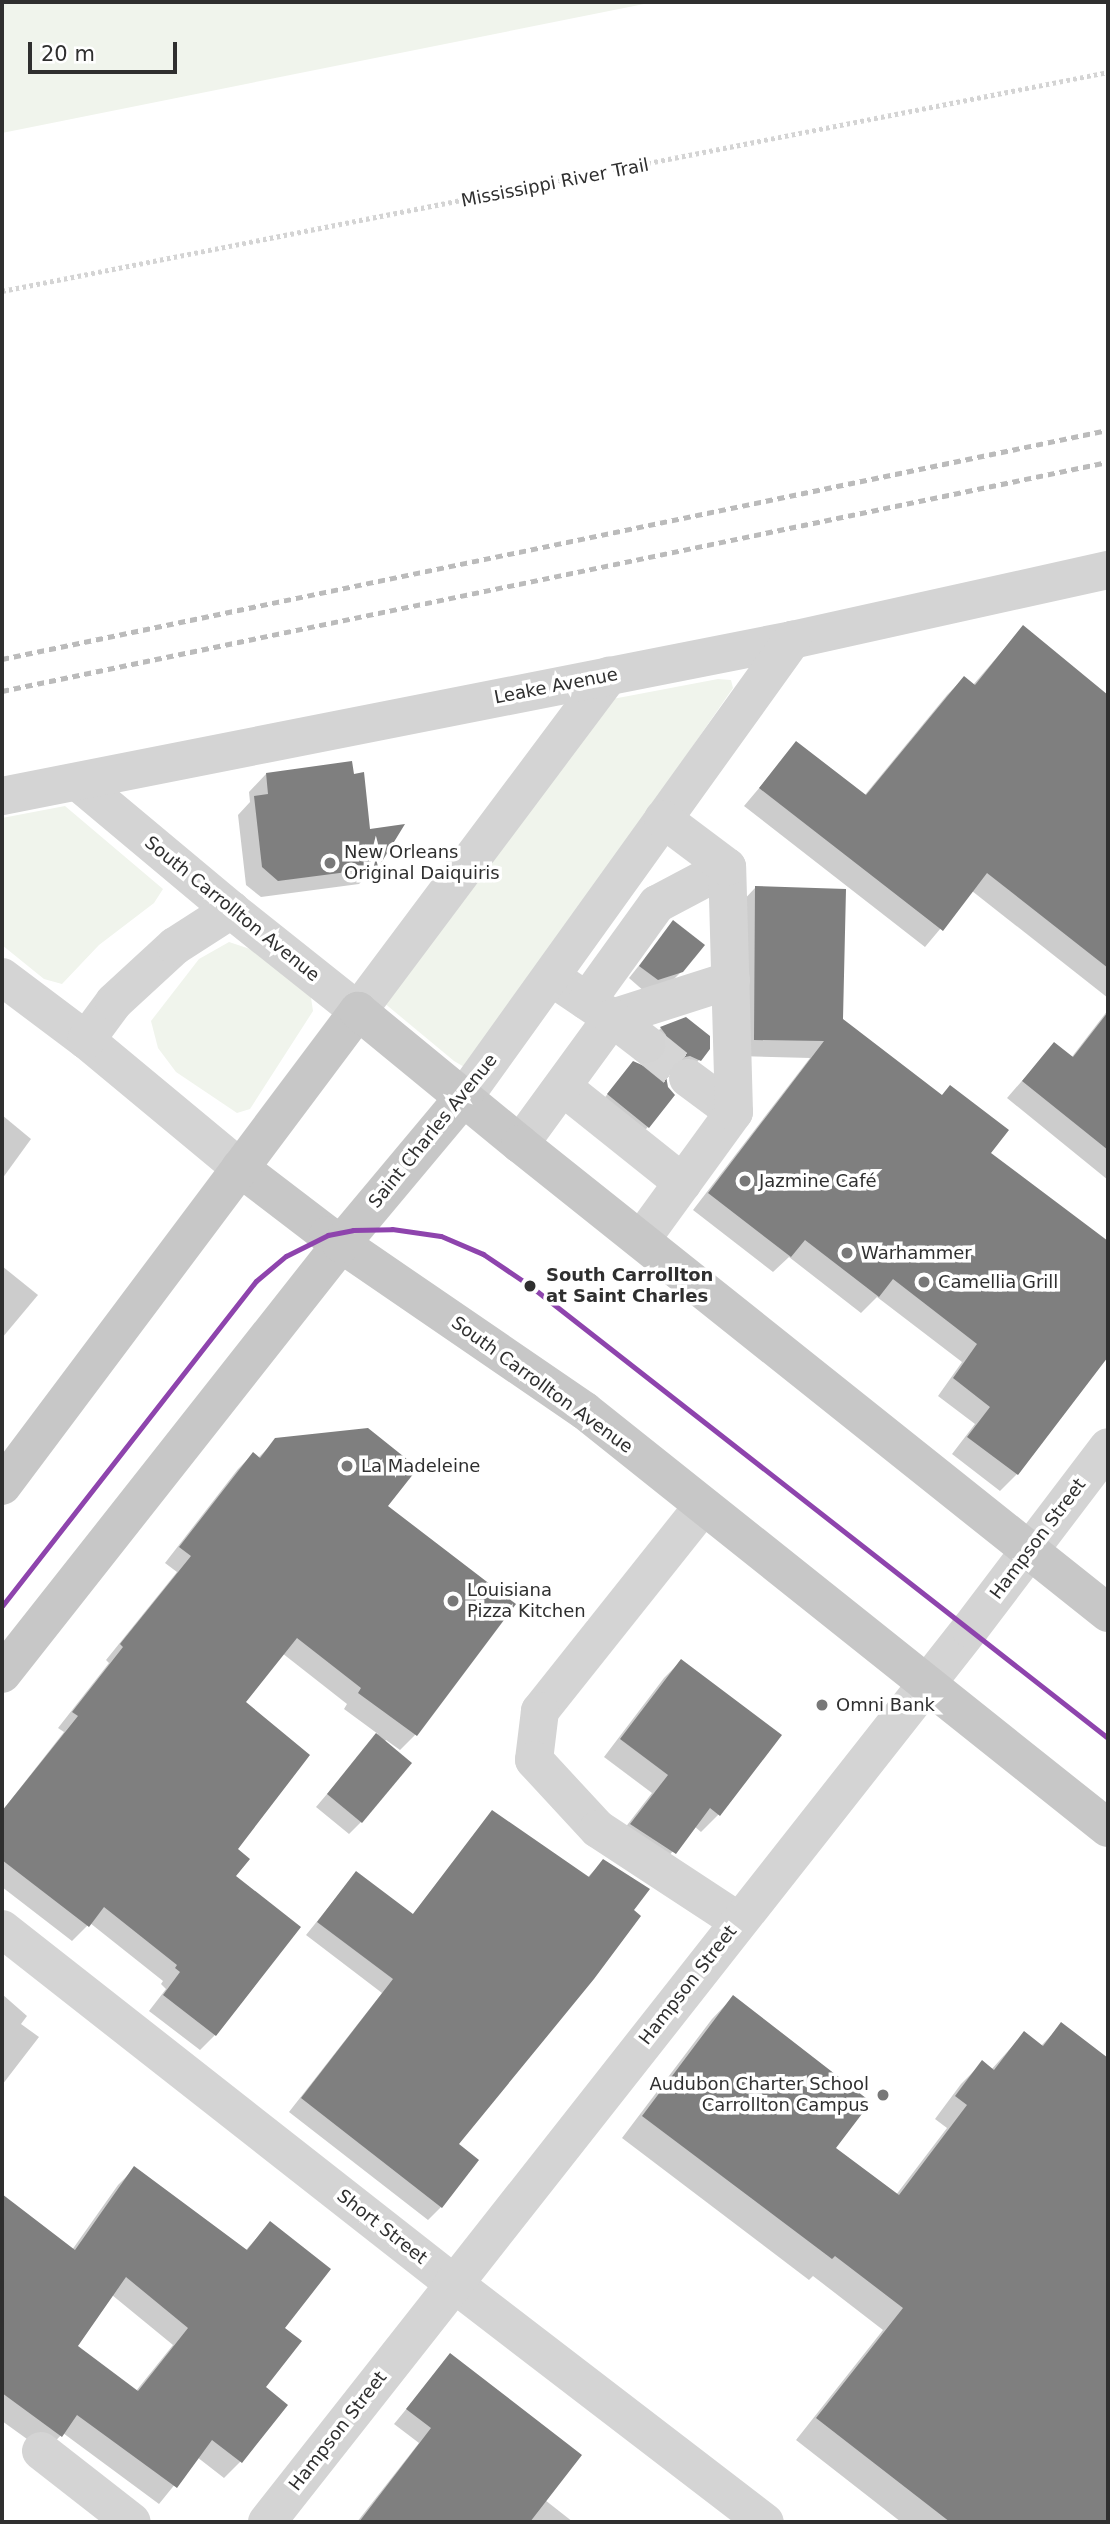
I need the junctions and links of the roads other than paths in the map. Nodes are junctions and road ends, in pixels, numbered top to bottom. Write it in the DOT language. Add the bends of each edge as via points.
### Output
graph roads {
  1 [pos="1108,570"];
  2 [pos="792,640"];
  3 [pos="609,676"];
  4 [pos="78,782"];
  5 [pos="2,796"];
  6 [pos="663,819"];
  7 [pos="727,867"];
  8 [pos="231,910"];
  9 [pos="551,976"];
  10 [pos="2,977"];
  11 [pos="731,981"];
  12 [pos="599,1010"];
  13 [pos="358,1011"];
  14 [pos="86,1040"];
  15 [pos="646,1044"];
  16 [pos="688,1078"];
  17 [pos="564,1088"];
  18 [pos="464,1097"];
  19 [pos="734,1112"];
  20 [pos="520,1144"];
  21 [pos="240,1168"];
  22 [pos="682,1183"];
  23 [pos="641,1240"];
  24 [pos="341,1244"];
  25 [pos="1108,1447"];
  26 [pos="2,1486"];
  27 [pos="704,1506"];
  28 [pos="1029,1551"];
  29 [pos="1108,1613"];
  30 [pos="2,1674"];
  31 [pos="925,1685"];
  32 [pos="1108,1828"];
  33 [pos="738,1922"];
  34 [pos="2,1929"];
  35 [pos="453,2283"];
  36 [pos="41,2452"];
  37 [pos="132,2522"];
  38 [pos="267,2522"];
  39 [pos="765,2522"];
  1 -- 2 [label="street, Leake Avenue"];
  2 -- 3 [label="street, Leake Avenue"];
  2 -- 6 [label="street, Saint Charles Avenue"];
  3 -- 4 [label="street, Leake Avenue"];
  3 -- 13 [label="street"];
  4 -- 5 [label="street, Leake Avenue"];
  4 -- 8 [label="street, South Carrollton Avenue"];
  6 -- 7 [label="street"];
  6 -- 9 [label="street, Saint Charles Avenue"];
  7 -- 11 [label="street"];
  7 -- 12 [label="street" via="657,904"];
  8 -- 13 [label="street, South Carrollton Avenue"];
  8 -- 14 [label="street" via="175,946 114,1002"];
  9 -- 12 [label="street"];
  9 -- 18 [label="street, Saint Charles Avenue"];
  10 -- 14 [label="street, South Carrollton Avenue"];
  11 -- 12 [label="street"];
  11 -- 19 [label="street"];
  12 -- 15 [label="street"];
  12 -- 17 [label="street"];
  13 -- 18 [label="main road, South Carrollton Avenue"];
  13 -- 21 [label="main road"];
  14 -- 21 [label="street, South Carrollton Avenue"];
  16 -- 19 [label="street"];
  17 -- 20 [label="street"];
  17 -- 22 [label="street"];
  18 -- 20 [label="main road, South Carrollton Avenue"];
  18 -- 24 [label="main road, Saint Charles Avenue"];
  19 -- 22 [label="street"];
  20 -- 23 [label="main road, South Carrollton Avenue"];
  21 -- 24 [label="main road, South Carrollton Avenue"];
  21 -- 26 [label="main road"];
  22 -- 23 [label="street"];
  23 -- 28 [label="main road, South Carrollton Avenue"];
  24 -- 27 [label="main road, South Carrollton Avenue" via="584,1410"];
  24 -- 30 [label="main road, Saint Charles Avenue"];
  25 -- 28 [label="street, Hampson Street"];
  27 -- 31 [label="main road, South Carrollton Avenue"];
  27 -- 33 [label="street" via="540,1711 534,1760 598,1829"];
  28 -- 29 [label="main road, South Carrollton Avenue"];
  28 -- 31 [label="street, Hampson Street"];
  31 -- 32 [label="main road, South Carrollton Avenue"];
  31 -- 33 [label="street, Hampson Street"];
  33 -- 35 [label="street, Hampson Street"];
  34 -- 35 [label="street, Short Street"];
  35 -- 38 [label="street, Hampson Street"];
  35 -- 39 [label="street, Short Street"];
  36 -- 37 [label="street"];
}
